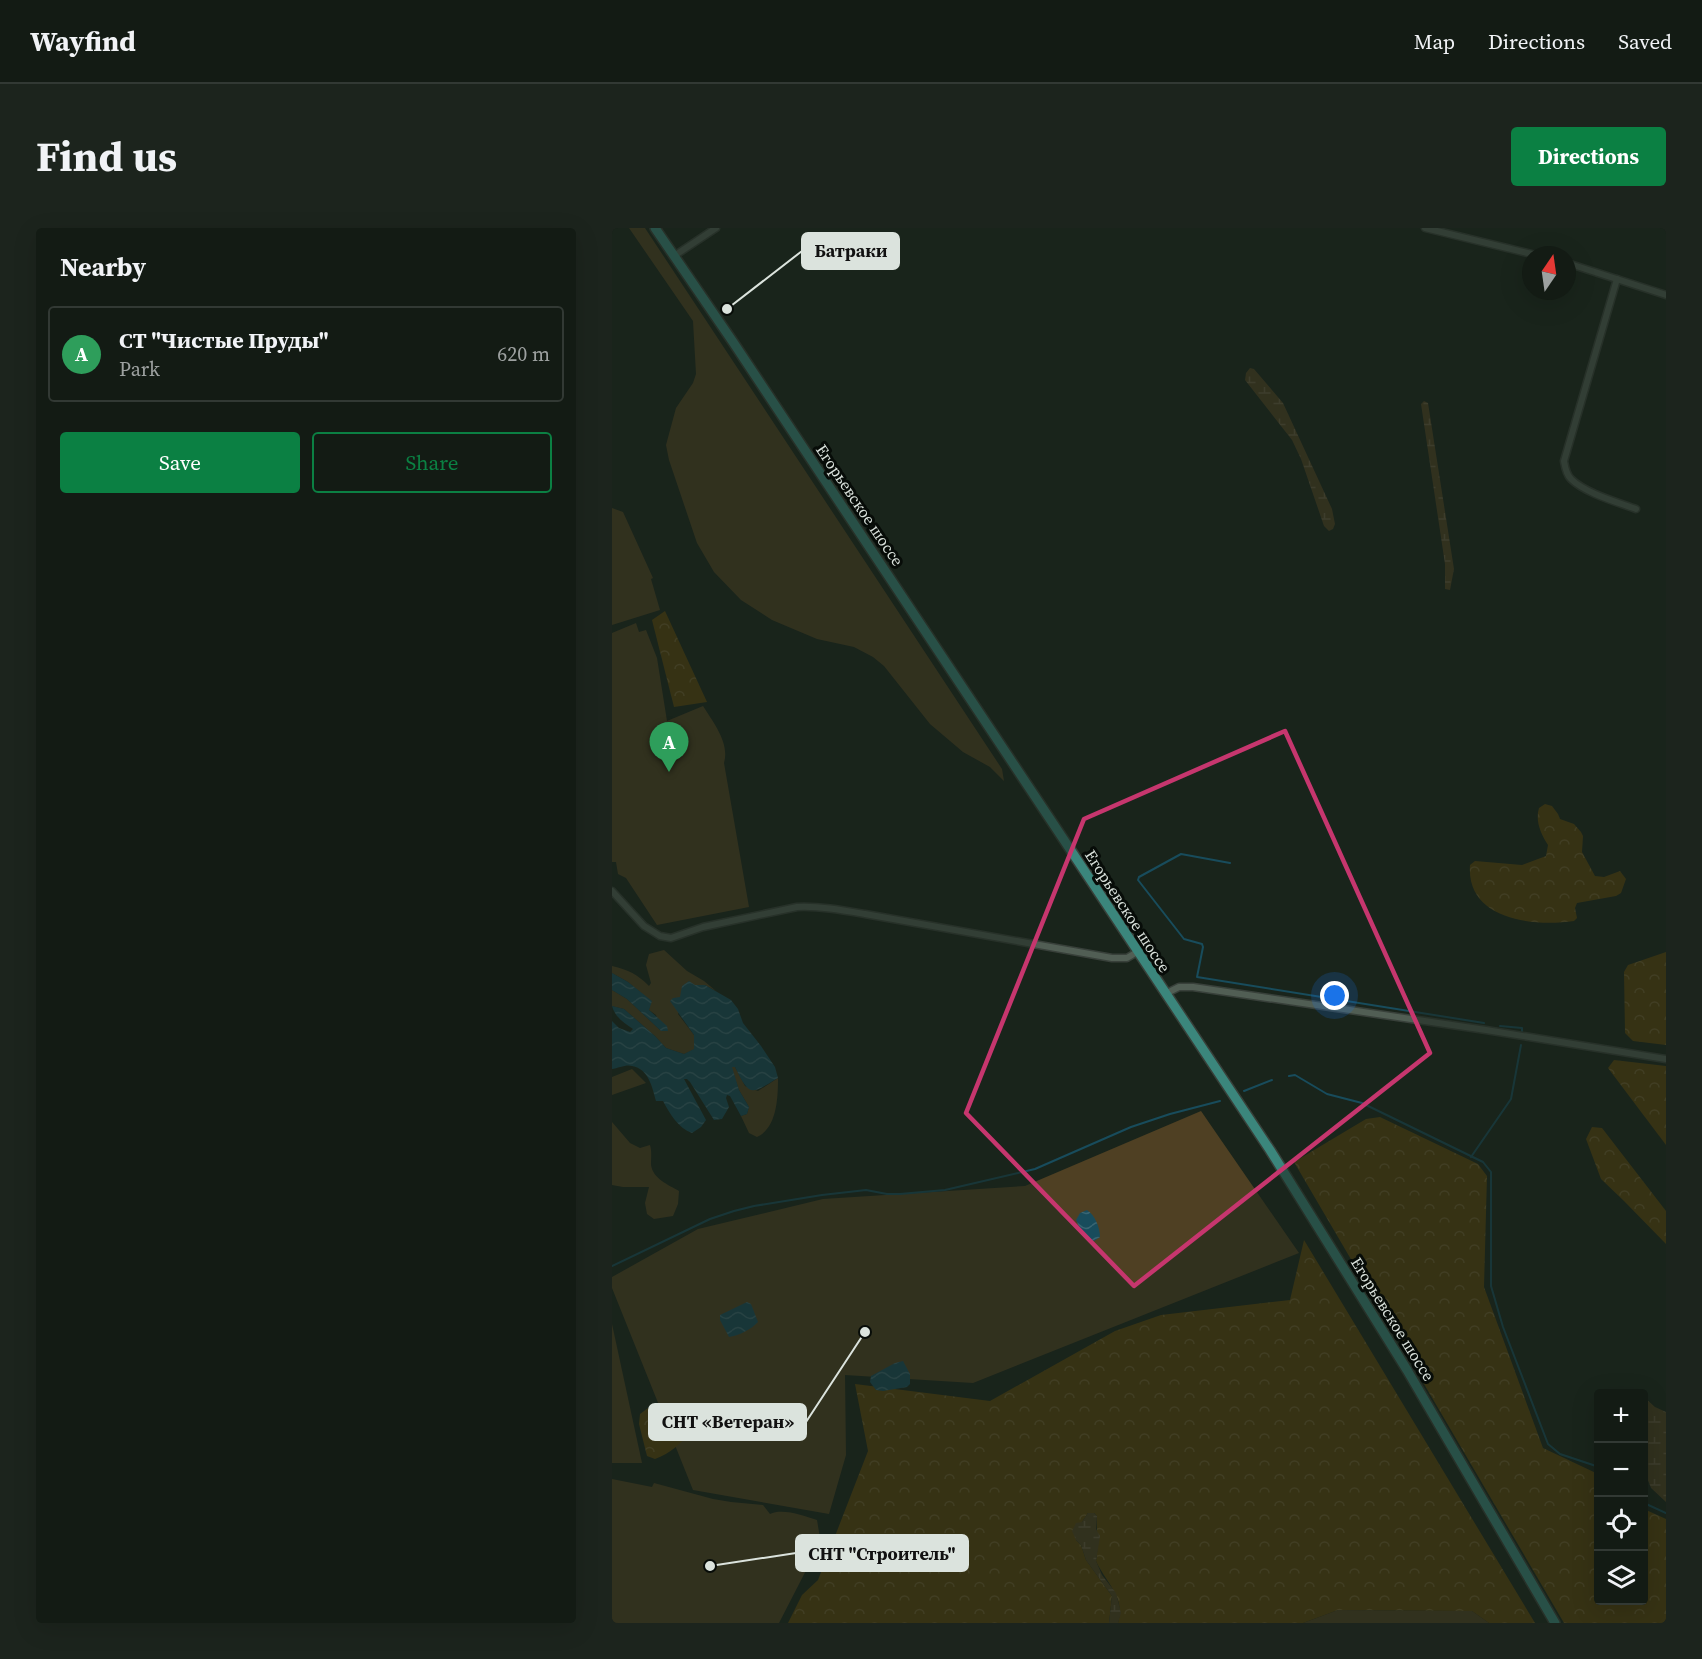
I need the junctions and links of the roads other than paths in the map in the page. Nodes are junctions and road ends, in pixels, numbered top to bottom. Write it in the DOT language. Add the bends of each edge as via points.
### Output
graph roads {
  1 [pos="656,228"];
  2 [pos="716,228"];
  3 [pos="1425,228"];
  4 [pos="1522,252"];
  5 [pos="674,256"];
  6 [pos="1576,266"];
  7 [pos="1617,279"];
  8 [pos="1666,295"];
  9 [pos="1636,509"];
  10 [pos="612,891"];
  11 [pos="1137,952"];
  12 [pos="1166,994"];
  13 [pos="1666,1059"];
  14 [pos="1555,1623"];
  1 -- 5 [label="main road, Егорьевское шоссе"];
  2 -- 5 [label="street"];
  3 -- 4 [label="street"];
  5 -- 11 [label="main road, Егорьевское шоссе"];
  6 -- 7 [label="street"];
  7 -- 8 [label="street"];
  7 -- 9 [label="street" via="1564,461 1571,478 1583,487"];
  10 -- 11 [label="street" via="644,926 671,938 703,927 811,906 1112,958 1126,958"];
  11 -- 12 [label="main road, Егорьевское шоссе"];
  12 -- 13 [label="street" via="1179,987 1193,987"];
  12 -- 14 [label="main road, Егорьевское шоссе" via="1270,1150 1407,1370"];
}
